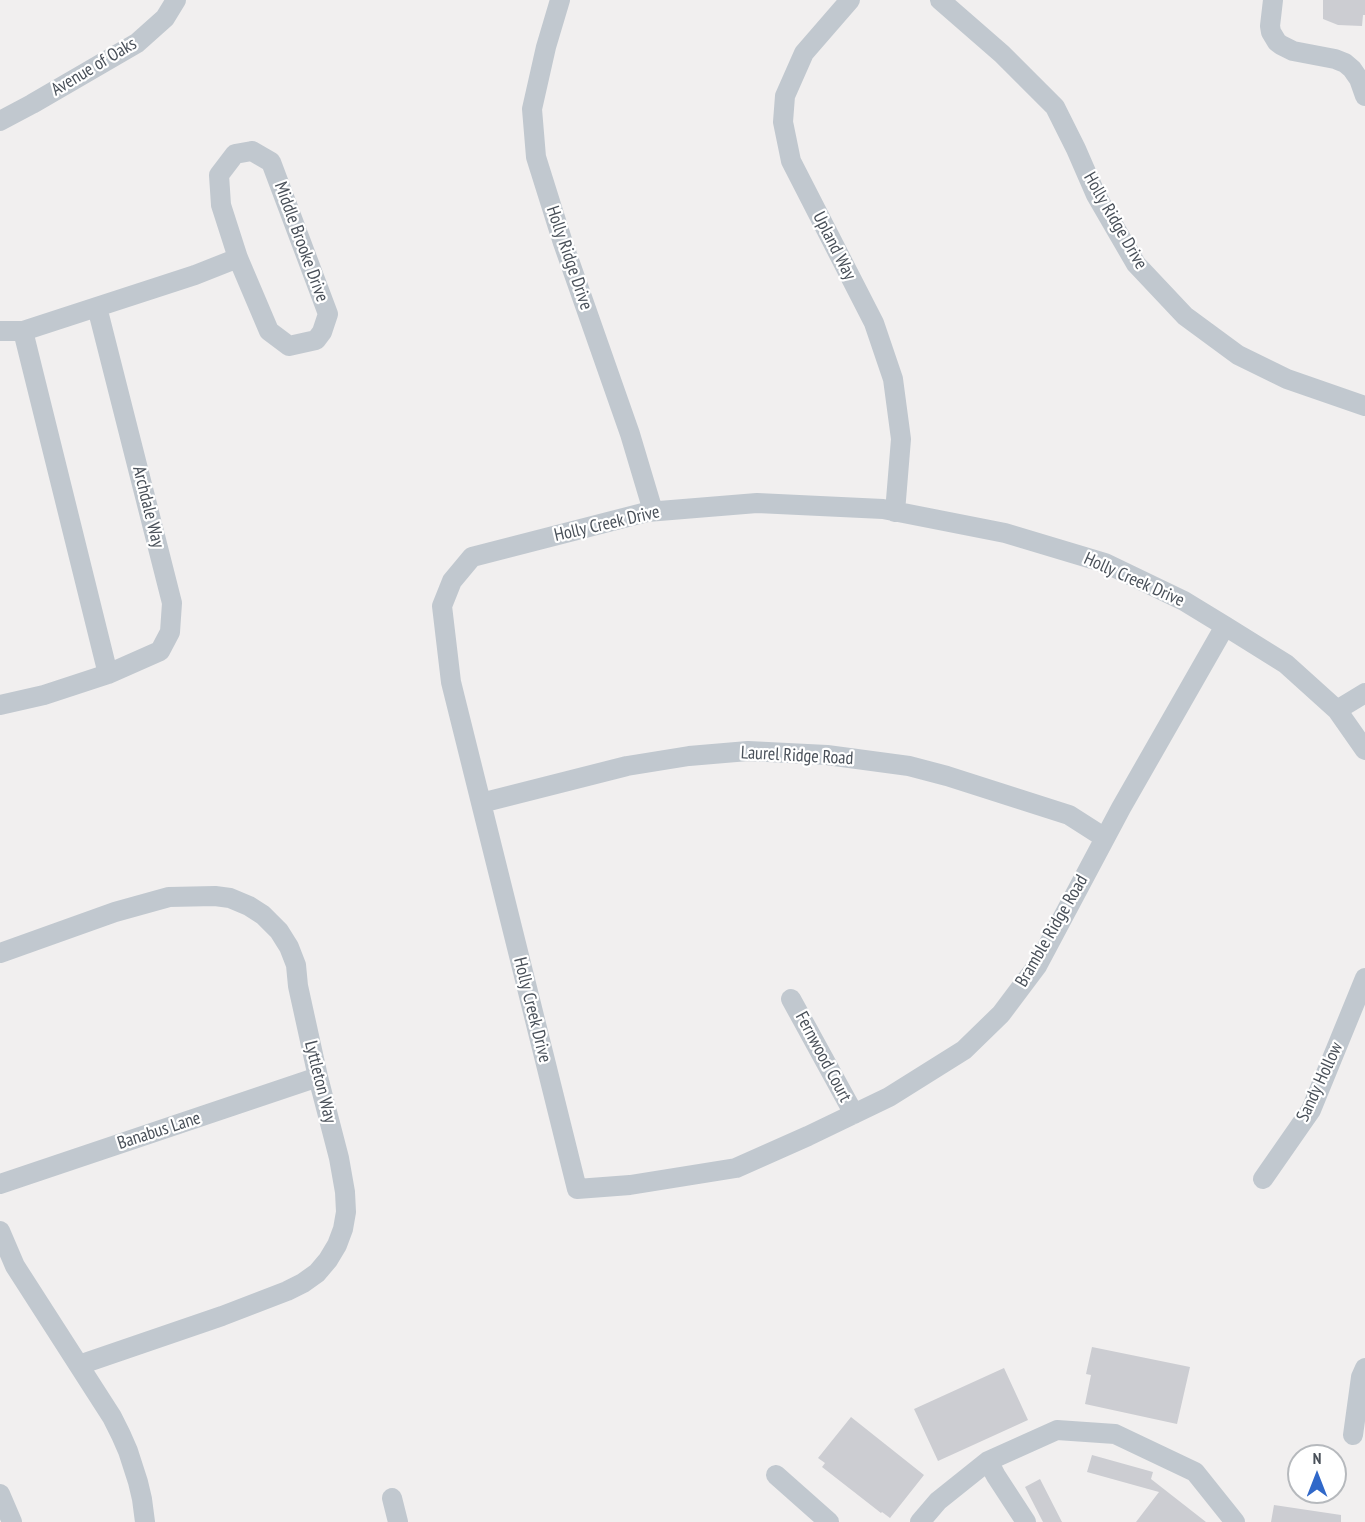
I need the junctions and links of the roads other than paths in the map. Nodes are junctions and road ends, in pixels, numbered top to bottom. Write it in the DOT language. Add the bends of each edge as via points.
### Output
graph roads {
  1 [pos="176,0"];
  2 [pos="560,0"];
  3 [pos="850,0"];
  4 [pos="940,0"];
  5 [pos="1273,0"];
  6 [pos="1365,96"];
  7 [pos="0,121"];
  8 [pos="238,258"];
  9 [pos="97,307"];
  10 [pos="0,331"];
  11 [pos="23,331"];
  12 [pos="1365,406"];
  13 [pos="653,511"];
  14 [pos="895,512"];
  15 [pos="1225,626"];
  16 [pos="108,674"];
  17 [pos="1365,693"];
  18 [pos="0,705"];
  19 [pos="1337,710"];
  20 [pos="1364,747"];
  21 [pos="481,803"];
  22 [pos="1105,838"];
  23 [pos="0,953"];
  24 [pos="1365,978"];
  25 [pos="791,999"];
  26 [pos="318,1077"];
  27 [pos="854,1114"];
  28 [pos="1263,1179"];
  29 [pos="0,1184"];
  30 [pos="577,1189"];
  31 [pos="0,1231"];
  32 [pos="79,1365"];
  33 [pos="1365,1368"];
  34 [pos="1353,1435"];
  35 [pos="988,1461"];
  36 [pos="776,1475"];
  37 [pos="0,1494"];
  38 [pos="392,1498"];
  39 [pos="12,1522"];
  40 [pos="145,1522"];
  41 [pos="398,1522"];
  42 [pos="829,1522"];
  43 [pos="920,1522"];
  44 [pos="1026,1522"];
  45 [pos="1235,1522"];
  1 -- 7 [label="street, Avenue of Oaks" via="165,18 137,43"];
  2 -- 13 [label="street, Holly Ridge Drive" via="532,109 536,157"];
  3 -- 14 [label="street, Upland Way" via="804,53 785,96 783,122 791,161 874,323 893,379 901,439"];
  4 -- 12 [label="street, Holly Ridge Drive" via="1055,107 1096,195 1136,264 1185,316 1238,355 1287,379"];
  5 -- 6 [label="street" via="1270,26 1277,42 1293,51 1345,63 1359,79"];
  8 -- 8 [label="street, Middle Brooke Drive" via="270,331 289,346 316,340 328,314 271,162 252,151 235,154 219,175 221,205"];
  8 -- 9 [label="street"];
  9 -- 11 [label="street"];
  9 -- 16 [label="street, Archdale Way" via="172,603 170,632 160,651"];
  10 -- 11 [label="street"];
  11 -- 16 [label="street"];
  13 -- 14 [label="street, Holly Creek Drive" via="757,504"];
  13 -- 21 [label="street, Holly Creek Drive" via="472,557 452,581 441,606 451,682"];
  14 -- 15 [label="street, Holly Creek Drive" via="1008,534 1105,563 1184,601"];
  15 -- 19 [label="street, Holly Creek Drive" via="1286,664"];
  15 -- 22 [label="street, Bramble Ridge Road"];
  16 -- 18 [label="street, Archdale Way"];
  17 -- 19 [label="street"];
  19 -- 20 [label="street, Holly Creek Drive"];
  21 -- 22 [label="street, Laurel Ridge Road" via="627,766 689,756 748,751 827,754 909,766 947,777 1069,815"];
  21 -- 30 [label="street, Holly Creek Drive"];
  22 -- 27 [label="street, Bramble Ridge Road" via="1037,966 1001,1014 964,1050"];
  23 -- 26 [label="street, Lyttleton Way" via="142,903 185,896 230,898 263,915 289,947"];
  24 -- 28 [label="street, Sandy Hollow" via="1311,1110"];
  25 -- 27 [label="street, Fernwood Court"];
  26 -- 29 [label="street, Banabus Lane"];
  26 -- 32 [label="street, Lyttleton Way" via="345,1192 343,1229 328,1260 317,1273 287,1291"];
  27 -- 30 [label="street, Bramble Ridge Road" via="736,1168"];
  31 -- 32 [label="street" via="15,1266"];
  32 -- 40 [label="street" via="128,1451"];
  33 -- 34 [label="street" via="1360,1377"];
  35 -- 43 [label="street" via="938,1501"];
  35 -- 44 [label="street"];
  35 -- 45 [label="street" via="1057,1430 1115,1434 1195,1472"];
  36 -- 42 [label="street"];
  37 -- 39 [label="street"];
  38 -- 41 [label="street"];
}
